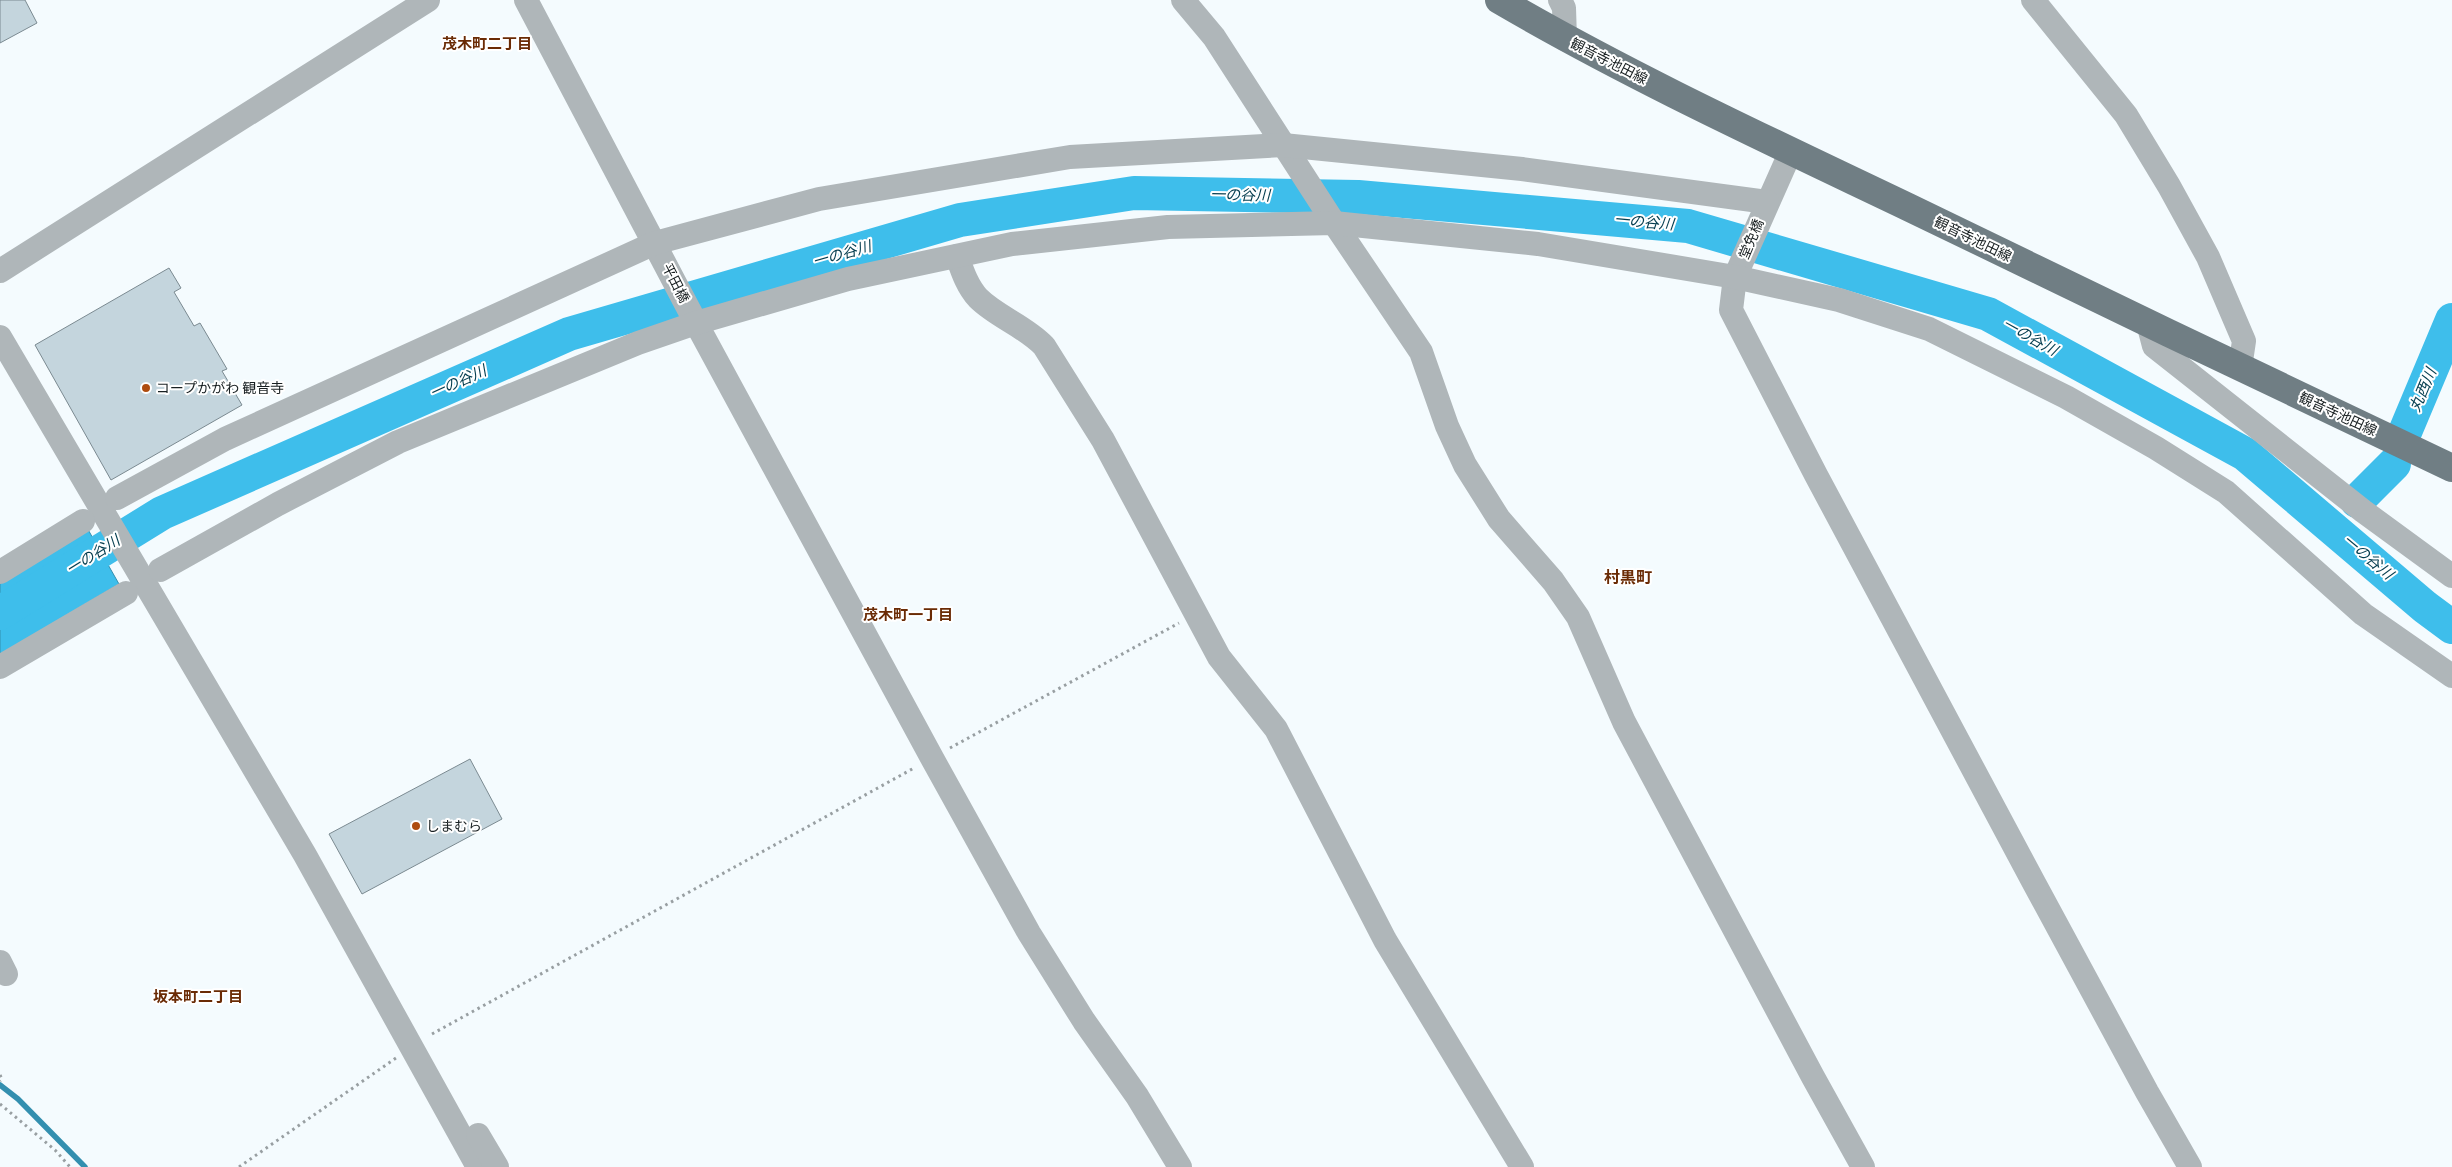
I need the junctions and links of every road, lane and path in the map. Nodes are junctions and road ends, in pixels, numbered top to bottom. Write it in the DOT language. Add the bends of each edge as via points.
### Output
graph roads {
  1 [pos="428,0"];
  2 [pos="526,0"];
  3 [pos="1183,0"];
  4 [pos="1499,0"];
  5 [pos="1560,0"];
  6 [pos="2033,0"];
  7 [pos="1566,39"];
  8 [pos="1283,145"];
  9 [pos="1791,151"];
  10 [pos="1767,202"];
  11 [pos="1334,223"];
  12 [pos="655,243"];
  13 [pos="957,256"];
  14 [pos="0,271"];
  15 [pos="1735,276"];
  16 [pos="696,323"];
  17 [pos="2148,323"];
  18 [pos="0,336"];
  19 [pos="2240,368"];
  20 [pos="2452,468"];
  21 [pos="101,509"];
  22 [pos="0,572"];
  23 [pos="2452,576"];
  24 [pos="143,580"];
  25 [pos="1195,614"];
  26 [pos="0,667"];
  27 [pos="2452,676"];
  28 [pos="932,758"];
  29 [pos="416,1045"];
  30 [pos="0,1104"];
  31 [pos="70,1167"];
  32 [pos="239,1167"];
  33 [pos="478,1167"];
  34 [pos="497,1167"];
  35 [pos="1180,1167"];
  36 [pos="1522,1167"];
  37 [pos="1863,1167"];
  38 [pos="2190,1167"];
  1 -- 14 [label="street"];
  2 -- 12 [label="street, 平田橋"];
  3 -- 8 [label="street" via="1214,37"];
  4 -- 7 [label="main road, 観音寺池田線"];
  5 -- 7 [label="street" via="1564,8"];
  6 -- 19 [label="street" via="2126,115 2169,186 2208,257 2244,341"];
  7 -- 9 [label="main road, 観音寺池田線"];
  8 -- 10 [label="street" via="1522,169"];
  8 -- 11 [label="street"];
  8 -- 12 [label="street" via="1070,157 819,199"];
  9 -- 10 [label="street, 堂免橋"];
  9 -- 17 [label="main road, 観音寺池田線"];
  10 -- 15 [label="street, 堂免橋"];
  11 -- 13 [label="street" via="1168,227 1012,244"];
  11 -- 15 [label="street" via="1538,244"];
  11 -- 37 [label="street" via="1421,352 1447,426 1465,465 1500,519 1553,581 1578,617 1624,722"];
  12 -- 16 [label="street, 平田橋"];
  12 -- 21 [label="street" via="225,439"];
  13 -- 16 [label="street" via="848,279"];
  13 -- 25 [label="street" via="968,284 978,297 1044,346 1103,440"];
  15 -- 27 [label="street" via="1839,300 1929,329 2066,397 2226,492 2363,614"];
  15 -- 38 [label="street, 堂免橋" via="1732,310 1816,475"];
  16 -- 24 [label="street" via="638,343 398,442 278,504"];
  16 -- 28 [label="street, 平田橋"];
  17 -- 19 [label="main road, 観音寺池田線"];
  17 -- 23 [label="street" via="2154,346 2363,511"];
  18 -- 21 [label="street"];
  19 -- 20 [label="main road, 観音寺池田線"];
  21 -- 22 [label="street"];
  21 -- 24 [label="street"];
  24 -- 26 [label="street"];
  24 -- 29 [label="street"];
  25 -- 28 [label="path"];
  25 -- 36 [label="street" via="1219,657 1276,730 1385,940"];
  28 -- 29 [label="path"];
  28 -- 35 [label="street, 平田橋" via="1029,933"];
  29 -- 32 [label="path"];
  29 -- 33 [label="street"];
  29 -- 34 [label="street"];
  30 -- 31 [label="path"];
}
